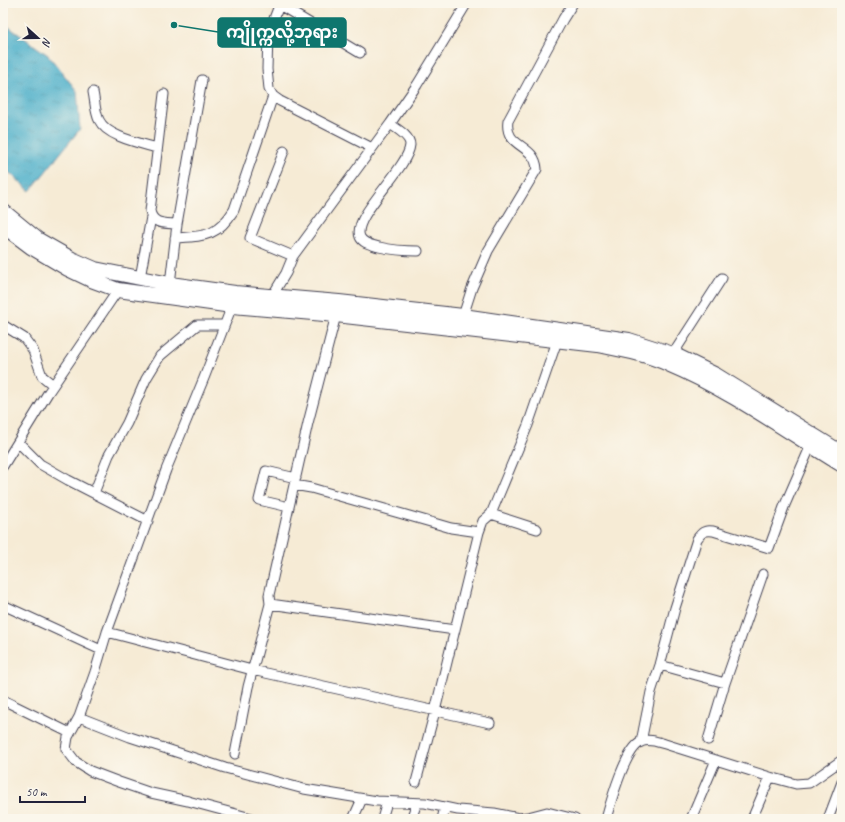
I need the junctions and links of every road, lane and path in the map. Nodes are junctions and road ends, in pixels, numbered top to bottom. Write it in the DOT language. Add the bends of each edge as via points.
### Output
graph roads {
  1 [pos="467,3"];
  2 [pos="573,3"];
  3 [pos="278,4"];
  4 [pos="360,52"];
  5 [pos="202,80"];
  6 [pos="93,92"];
  7 [pos="164,94"];
  8 [pos="273,96"];
  9 [pos="390,124"];
  10 [pos="157,148"];
  11 [pos="372,148"];
  12 [pos="284,151"];
  13 [pos="3,211"];
  14 [pos="151,217"];
  15 [pos="177,224"];
  16 [pos="3,226"];
  17 [pos="175,238"];
  18 [pos="418,251"];
  19 [pos="293,256"];
  20 [pos="140,278"];
  21 [pos="722,278"];
  22 [pos="170,284"];
  23 [pos="118,290"];
  24 [pos="272,296"];
  25 [pos="232,306"];
  26 [pos="336,315"];
  27 [pos="464,316"];
  28 [pos="3,325"];
  29 [pos="224,325"];
  30 [pos="557,341"];
  31 [pos="673,354"];
  32 [pos="53,385"];
  33 [pos="18,442"];
  34 [pos="810,445"];
  35 [pos="842,453"];
  36 [pos="842,465"];
  37 [pos="3,466"];
  38 [pos="295,481"];
  39 [pos="94,493"];
  40 [pos="289,507"];
  41 [pos="491,514"];
  42 [pos="148,521"];
  43 [pos="537,528"];
  44 [pos="479,532"];
  45 [pos="763,574"];
  46 [pos="270,604"];
  47 [pos="3,605"];
  48 [pos="455,630"];
  49 [pos="107,632"];
  50 [pos="102,650"];
  51 [pos="660,665"];
  52 [pos="252,670"];
  53 [pos="725,683"];
  54 [pos="3,700"];
  55 [pos="436,711"];
  56 [pos="79,717"];
  57 [pos="490,723"];
  58 [pos="70,733"];
  59 [pos="708,740"];
  60 [pos="642,742"];
  61 [pos="235,754"];
  62 [pos="716,760"];
  63 [pos="842,760"];
  64 [pos="770,777"];
  65 [pos="416,782"];
  66 [pos="842,782"];
  67 [pos="362,799"];
  68 [pos="387,802"];
  69 [pos="417,803"];
  70 [pos="445,807"];
  71 [pos="255,819"];
  72 [pos="353,819"];
  73 [pos="382,819"];
  74 [pos="411,819"];
  75 [pos="442,819"];
  76 [pos="575,819"];
  77 [pos="606,819"];
  78 [pos="691,819"];
  79 [pos="752,819"];
  80 [pos="828,819"];
  1 -- 9 [label="street"];
  2 -- 27 [label="street" via="508,120 509,135 533,156 537,169 488,251 472,288"];
  3 -- 4 [label="street"];
  3 -- 8 [label="street" via="268,34 267,49 268,82"];
  5 -- 15 [label="street"];
  6 -- 10 [label="street" via="99,120 104,128 113,134"];
  7 -- 10 [label="street"];
  8 -- 11 [label="street"];
  8 -- 17 [label="street" via="234,210 226,222 217,230 204,235"];
  9 -- 11 [label="street"];
  9 -- 18 [label="street" via="408,138 409,148 399,168 368,211 359,232 366,243 381,248 400,252"];
  10 -- 14 [label="street"];
  11 -- 19 [label="street"];
  12 -- 19 [label="street" via="250,238"];
  13 -- 20 [label="highway" via="38,238 72,258 95,269"];
  14 -- 15 [label="street" via="155,221"];
  14 -- 20 [label="street"];
  15 -- 17 [label="street"];
  16 -- 23 [label="highway" via="31,247 68,269"];
  17 -- 22 [label="street"];
  19 -- 24 [label="street"];
  20 -- 22 [label="highway"];
  21 -- 31 [label="street"];
  22 -- 24 [label="highway"];
  23 -- 25 [label="highway"];
  23 -- 32 [label="street"];
  24 -- 27 [label="highway"];
  25 -- 26 [label="highway"];
  25 -- 29 [label="street"];
  26 -- 30 [label="highway"];
  26 -- 38 [label="street"];
  27 -- 31 [label="highway" via="622,339"];
  28 -- 32 [label="street" via="24,338 33,350 42,376"];
  29 -- 39 [label="street" via="197,325 160,356 109,455"];
  29 -- 42 [label="street"];
  30 -- 34 [label="highway" via="624,350 668,363 711,384"];
  30 -- 41 [label="street" via="528,425"];
  31 -- 35 [label="highway" via="716,375"];
  32 -- 33 [label="street"];
  33 -- 37 [label="street"];
  33 -- 39 [label="street" via="40,464"];
  34 -- 36 [label="highway"];
  34 -- 51 [label="street" via="769,548 706,530 697,539"];
  38 -- 40 [label="street"];
  38 -- 40 [label="street" via="266,471 259,500"];
  38 -- 44 [label="street" via="311,488 451,528"];
  39 -- 42 [label="street"];
  40 -- 46 [label="street" via="269,595"];
  41 -- 43 [label="street"];
  41 -- 44 [label="street" via="483,521"];
  42 -- 49 [label="street"];
  44 -- 48 [label="street"];
  45 -- 53 [label="street"];
  46 -- 48 [label="street"];
  46 -- 52 [label="street"];
  47 -- 50 [label="street"];
  48 -- 55 [label="street"];
  49 -- 50 [label="street"];
  49 -- 52 [label="street"];
  50 -- 56 [label="street"];
  51 -- 53 [label="street"];
  51 -- 60 [label="street" via="651,692"];
  52 -- 55 [label="street"];
  52 -- 61 [label="street"];
  53 -- 59 [label="street"];
  54 -- 58 [label="street"];
  55 -- 57 [label="street"];
  55 -- 65 [label="street"];
  56 -- 58 [label="street"];
  56 -- 67 [label="street" via="130,737 225,768 304,789"];
  58 -- 71 [label="street" via="66,749 76,762 90,771 151,793"];
  60 -- 62 [label="street" via="650,740"];
  60 -- 77 [label="street" via="630,754"];
  62 -- 64 [label="street"];
  62 -- 78 [label="street"];
  63 -- 64 [label="street" via="809,783 796,784"];
  64 -- 79 [label="street"];
  66 -- 80 [label="street"];
  67 -- 68 [label="street"];
  67 -- 72 [label="street"];
  68 -- 69 [label="street"];
  68 -- 73 [label="street"];
  69 -- 70 [label="street"];
  69 -- 74 [label="street"];
  70 -- 75 [label="street"];
  70 -- 76 [label="street" via="519,818 547,812"];
}
